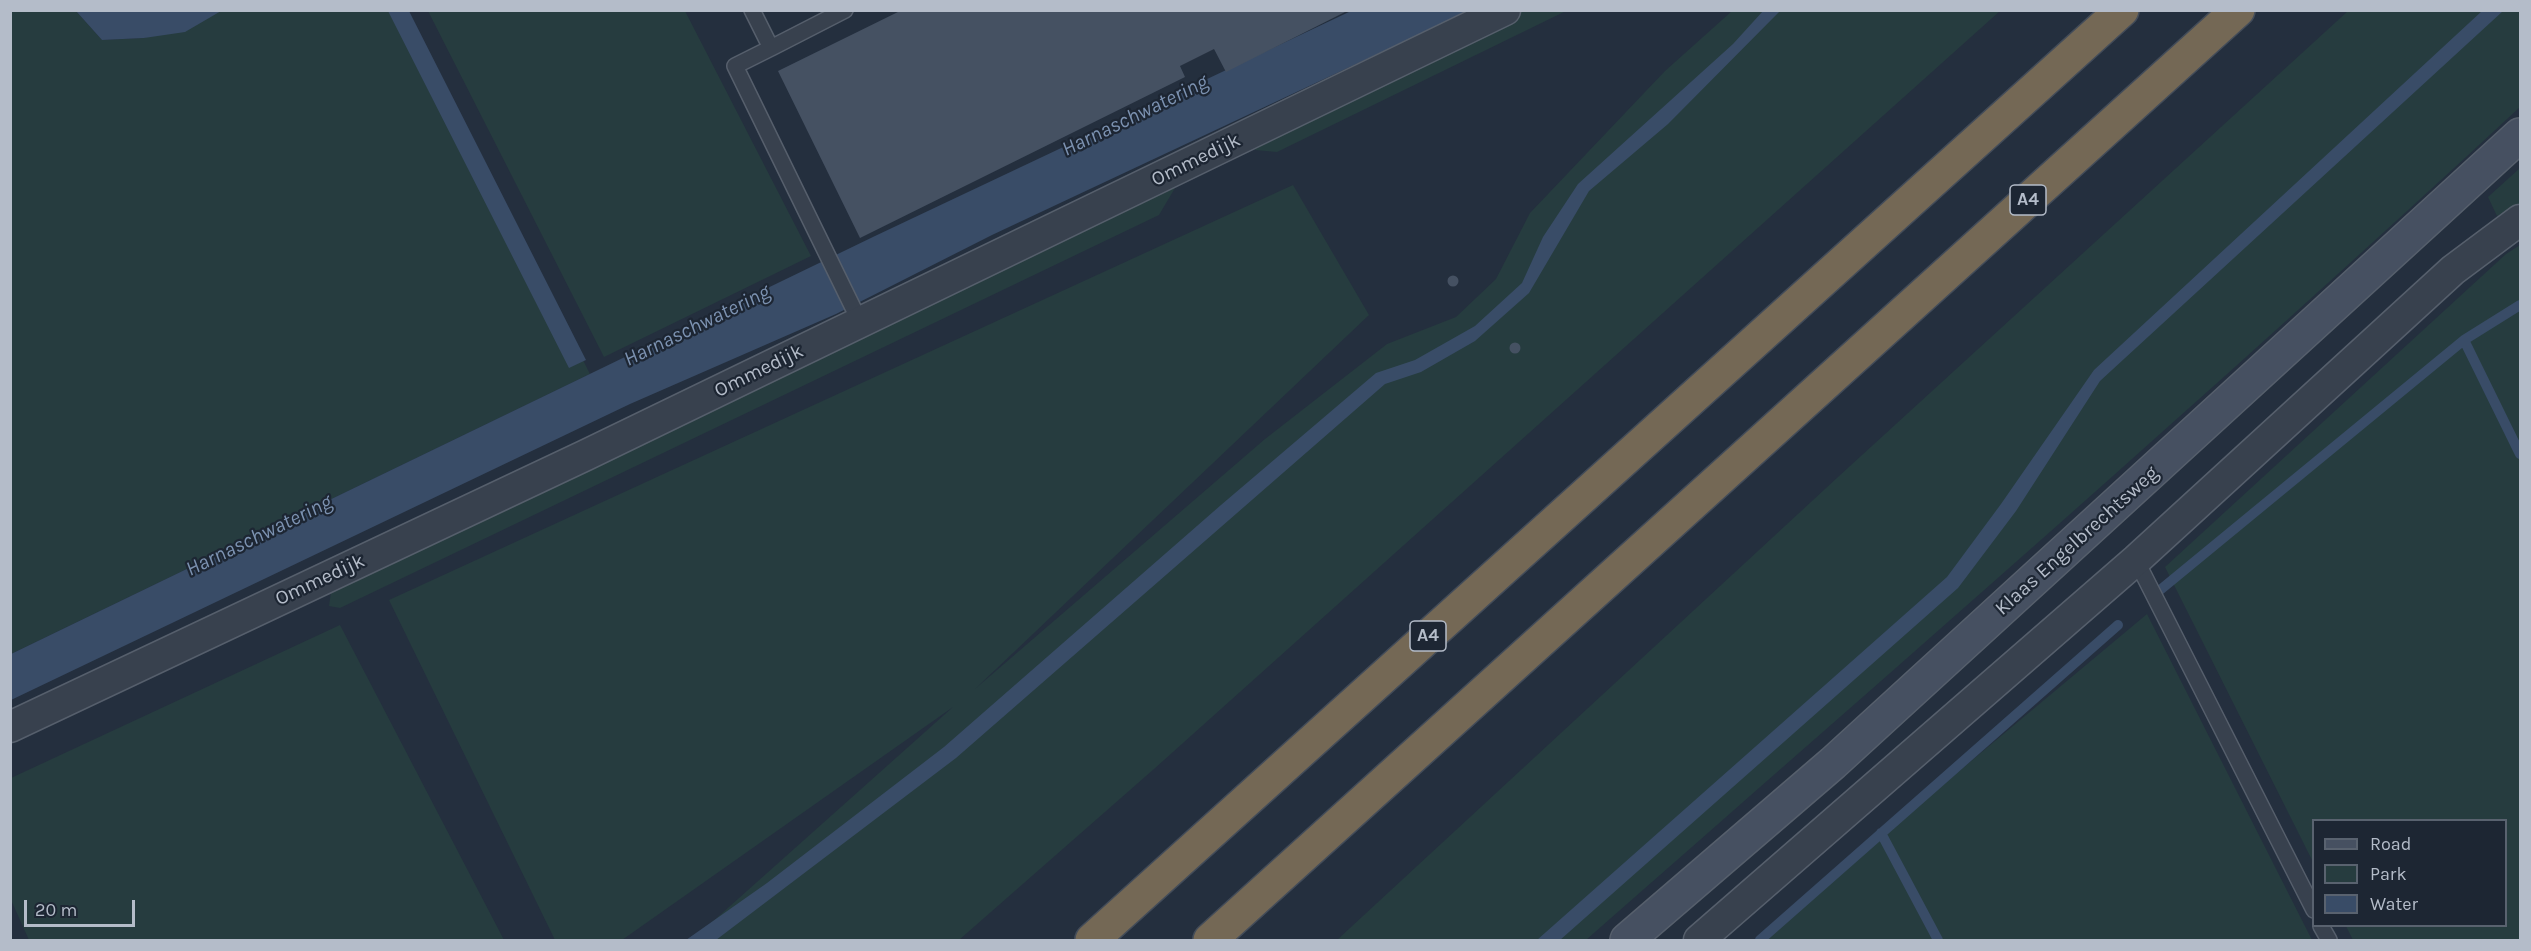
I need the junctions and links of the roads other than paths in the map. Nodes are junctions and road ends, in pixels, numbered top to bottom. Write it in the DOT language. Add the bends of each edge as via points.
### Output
graph roads {
  1 [pos="752,10"];
  2 [pos="845,10"];
  3 [pos="1505,10"];
  4 [pos="2122,10"];
  5 [pos="2238,10"];
  6 [pos="771,48"];
  7 [pos="2520,135"];
  8 [pos="2520,220"];
  9 [pos="856,315"];
  10 [pos="2136,560"];
  11 [pos="10,726"];
  12 [pos="2312,908"];
  13 [pos="1092,940"];
  14 [pos="1210,940"];
  15 [pos="1627,940"];
  16 [pos="1699,940"];
  1 -- 6 [label="lane"];
  2 -- 6 [label="lane"];
  3 -- 9 [label="street, Ommedijk"];
  4 -- 13 [label="highway, A4"];
  5 -- 14 [label="highway, A4"];
  6 -- 9 [label="lane" via="735,66"];
  7 -- 15 [label="main road, Klaas Engelbrechtsweg" via="1833,763"];
  8 -- 10 [label="street" via="2453,270"];
  9 -- 11 [label="street, Ommedijk" via="576,460"];
  10 -- 12 [label="lane"];
  10 -- 16 [label="street"];
}
